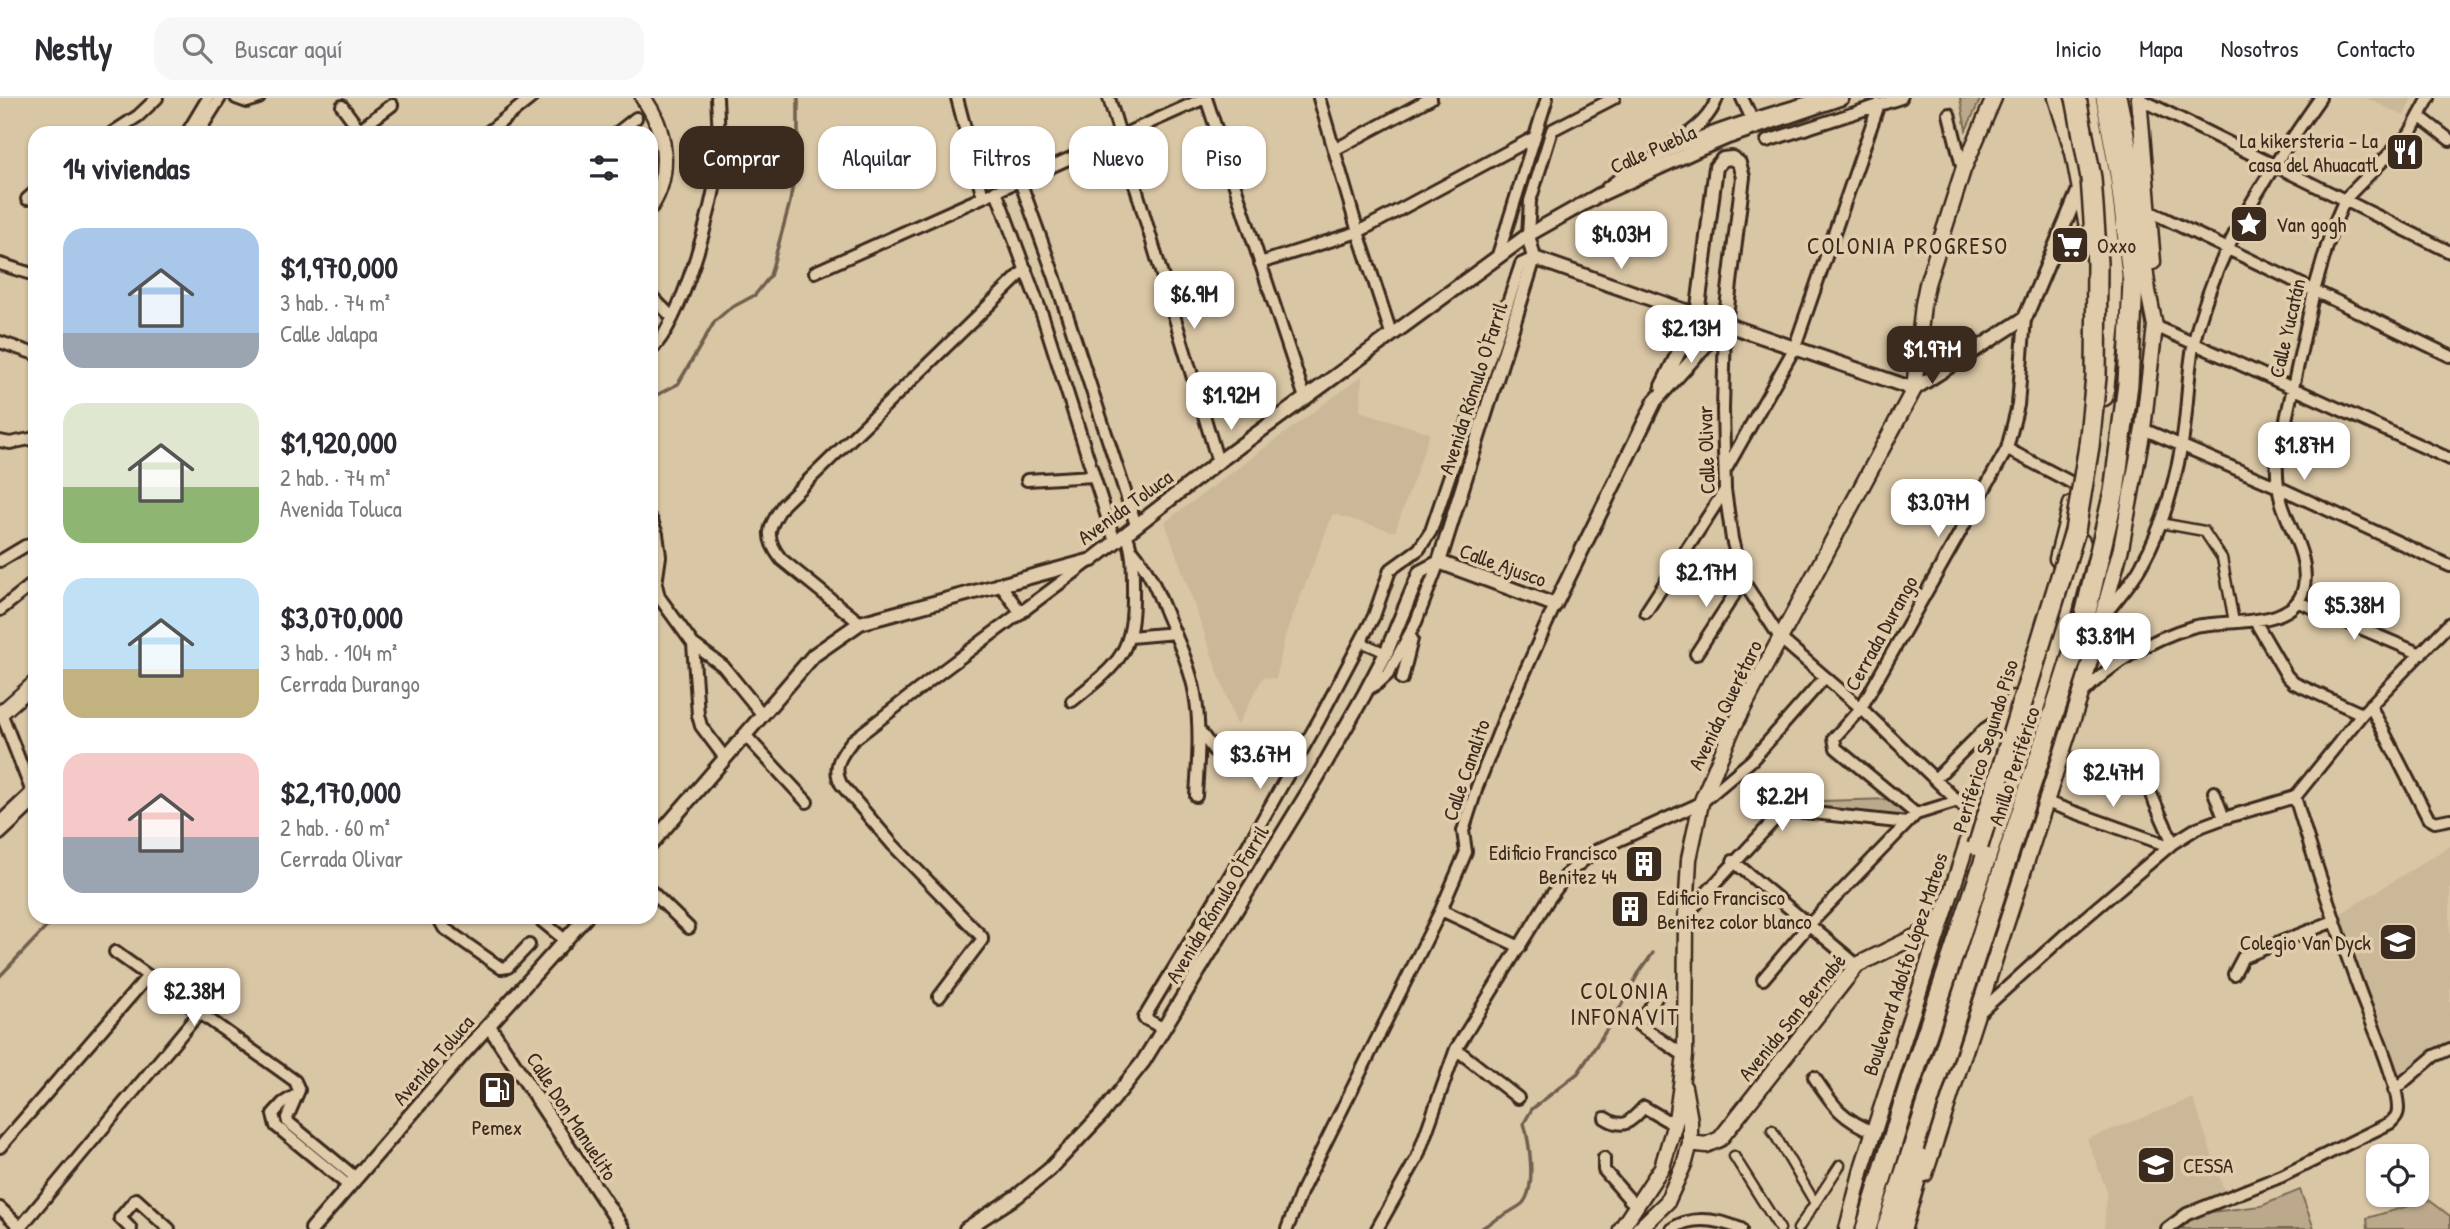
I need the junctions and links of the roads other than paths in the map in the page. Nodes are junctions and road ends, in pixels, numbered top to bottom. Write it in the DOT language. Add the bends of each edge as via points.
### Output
graph roads {
  1 [pos="157,98"];
  2 [pos="208,98"];
  3 [pos="220,98"];
  4 [pos="236,98"];
  5 [pos="259,98"];
  6 [pos="530,98"];
  7 [pos="643,98"];
  8 [pos="717,98"];
  9 [pos="957,98"];
  10 [pos="1109,98"];
  11 [pos="1206,98"];
  12 [pos="1319,98"];
  13 [pos="1431,98"];
  14 [pos="1547,98"];
  15 [pos="1614,98"];
  16 [pos="1717,98"];
  17 [pos="1742,98"];
  18 [pos="1823,98"];
  19 [pos="1842,98"];
  20 [pos="1900,98"];
  21 [pos="1994,98"];
  22 [pos="2056,98"];
  23 [pos="2076,98"];
  24 [pos="2086,98"];
  25 [pos="2106,98"];
  26 [pos="2113,98"];
  27 [pos="2119,98"];
  28 [pos="2138,98"];
  29 [pos="2320,98"];
  30 [pos="2429,98"];
  31 [pos="1879,104"];
  32 [pos="392,105"];
  33 [pos="342,106"];
  34 [pos="1949,114"];
  35 [pos="2419,116"];
  36 [pos="636,118"];
  37 [pos="1752,119"];
  38 [pos="123,126"];
  39 [pos="191,126"];
  40 [pos="202,126"];
  41 [pos="355,126"];
  42 [pos="366,126"];
  43 [pos="496,126"];
  44 [pos="626,126"];
  45 [pos="657,126"];
  46 [pos="1118,126"];
  47 [pos="1145,126"];
  48 [pos="658,129"];
  49 [pos="1535,137"];
  50 [pos="2450,140"];
  51 [pos="1767,141"];
  52 [pos="1334,150"];
  53 [pos="1656,157"];
  54 [pos="2273,165"];
  55 [pos="1963,170"];
  56 [pos="2081,185"];
  57 [pos="658,189"];
  58 [pos="1001,189"];
  59 [pos="1023,189"];
  60 [pos="1137,189"];
  61 [pos="996,191"];
  62 [pos="1599,195"];
  63 [pos="983,197"];
  64 [pos="2345,199"];
  65 [pos="2150,212"];
  66 [pos="1357,232"];
  67 [pos="1528,235"];
  68 [pos="2228,249"];
  69 [pos="2450,252"];
  70 [pos="1498,255"];
  71 [pos="1534,258"];
  72 [pos="1260,263"];
  73 [pos="0,264"];
  74 [pos="1026,269"];
  75 [pos="815,272"];
  76 [pos="28,273"];
  77 [pos="2314,291"];
  78 [pos="658,303"];
  79 [pos="1698,315"];
  80 [pos="672,317"];
  81 [pos="2025,318"];
  82 [pos="1725,324"];
  83 [pos="2155,326"];
  84 [pos="1391,333"];
  85 [pos="658,338"];
  86 [pos="0,342"];
  87 [pos="2194,343"];
  88 [pos="1794,349"];
  89 [pos="28,352"];
  90 [pos="2450,356"];
  91 [pos="1914,388"];
  92 [pos="2292,390"];
  93 [pos="1305,398"];
  94 [pos="1655,401"];
  95 [pos="2143,429"];
  96 [pos="28,439"];
  97 [pos="0,441"];
  98 [pos="2182,444"];
  99 [pos="2007,449"];
  100 [pos="2450,459"];
  101 [pos="1218,462"];
  102 [pos="1724,471"];
  103 [pos="1093,476"];
  104 [pos="1027,480"];
  105 [pos="2076,485"];
  106 [pos="2278,487"];
  107 [pos="1725,490"];
  108 [pos="2160,523"];
  109 [pos="1131,529"];
  110 [pos="658,541"];
  111 [pos="1115,542"];
  112 [pos="28,545"];
  113 [pos="1133,551"];
  114 [pos="1092,559"];
  115 [pos="0,561"];
  116 [pos="1439,562"];
  117 [pos="2450,566"];
  118 [pos="658,570"];
  119 [pos="1743,581"];
  120 [pos="999,583"];
  121 [pos="28,588"];
  122 [pos="658,593"];
  123 [pos="2299,602"];
  124 [pos="1555,604"];
  125 [pos="0,610"];
  126 [pos="1646,612"];
  127 [pos="1021,613"];
  128 [pos="2103,617"];
  129 [pos="2255,621"];
  130 [pos="1416,622"];
  131 [pos="2234,622"];
  132 [pos="860,623"];
  133 [pos="2450,623"];
  134 [pos="1175,633"];
  135 [pos="1130,637"];
  136 [pos="1781,639"];
  137 [pos="1361,642"];
  138 [pos="693,645"];
  139 [pos="1386,653"];
  140 [pos="1696,654"];
  141 [pos="2421,654"];
  142 [pos="1825,677"];
  143 [pos="1402,679"];
  144 [pos="28,689"];
  145 [pos="1368,689"];
  146 [pos="2080,697"];
  147 [pos="1072,701"];
  148 [pos="1861,708"];
  149 [pos="2366,709"];
  150 [pos="0,712"];
  151 [pos="2009,713"];
  152 [pos="762,714"];
  153 [pos="1199,730"];
  154 [pos="745,735"];
  155 [pos="1215,752"];
  156 [pos="1995,754"];
  157 [pos="725,758"];
  158 [pos="2142,774"];
  159 [pos="1936,778"];
  160 [pos="28,780"];
  161 [pos="2214,792"];
  162 [pos="1196,796"];
  163 [pos="2006,797"];
  164 [pos="2295,797"];
  165 [pos="28,799"];
  166 [pos="28,801"];
  167 [pos="1958,801"];
  168 [pos="2046,802"];
  169 [pos="807,803"];
  170 [pos="1701,803"];
  171 [pos="1916,814"];
  172 [pos="1974,817"];
  173 [pos="2224,818"];
  174 [pos="2450,818"];
  175 [pos="0,822"];
  176 [pos="1906,823"];
  177 [pos="0,834"];
  178 [pos="658,836"];
  179 [pos="2171,844"];
  180 [pos="1733,861"];
  181 [pos="658,898"];
  182 [pos="1441,909"];
  183 [pos="1686,915"];
  184 [pos="2334,921"];
  185 [pos="442,924"];
  186 [pos="546,924"];
  187 [pos="580,924"];
  188 [pos="1939,925"];
  189 [pos="1808,926"];
  190 [pos="689,928"];
  191 [pos="565,940"];
  192 [pos="529,945"];
  193 [pos="1520,947"];
  194 [pos="115,952"];
  195 [pos="1857,965"];
  196 [pos="2234,974"];
  197 [pos="148,976"];
  198 [pos="1763,979"];
  199 [pos="1659,993"];
  200 [pos="939,997"];
  201 [pos="200,1013"];
  202 [pos="1975,1017"];
  203 [pos="489,1026"];
  204 [pos="1164,1029"];
  205 [pos="1456,1049"];
  206 [pos="2450,1049"];
  207 [pos="1685,1056"];
  208 [pos="1814,1077"];
  209 [pos="1682,1079"];
  210 [pos="2394,1090"];
  211 [pos="1518,1098"];
  212 [pos="1605,1118"];
  213 [pos="1675,1120"];
  214 [pos="1772,1130"];
  215 [pos="1874,1132"];
  216 [pos="1690,1143"];
  217 [pos="0,1147"];
  218 [pos="1734,1156"];
  219 [pos="1604,1158"];
  220 [pos="1840,1165"];
  221 [pos="352,1182"];
  222 [pos="1667,1202"];
  223 [pos="1639,1203"];
  224 [pos="1815,1203"];
  225 [pos="0,1208"];
  226 [pos="1679,1227"];
  227 [pos="19,1228"];
  228 [pos="131,1229"];
  229 [pos="169,1229"];
  230 [pos="312,1229"];
  231 [pos="623,1229"];
  232 [pos="966,1229"];
  233 [pos="1287,1229"];
  234 [pos="1377,1229"];
  235 [pos="1621,1229"];
  236 [pos="1639,1229"];
  237 [pos="1741,1229"];
  238 [pos="1780,1229"];
  239 [pos="1798,1229"];
  240 [pos="1847,1229"];
  241 [pos="1856,1229"];
  242 [pos="1866,1229"];
  243 [pos="1887,1229"];
  244 [pos="1901,1229"];
  245 [pos="1909,1229"];
  246 [pos="2166,1229"];
  1 -- 38 [label="street"];
  2 -- 39 [label="street"];
  3 -- 40 [label="street"];
  4 -- 5 [label="street" via="247,102"];
  6 -- 43 [label="street"];
  7 -- 45 [label="main road"];
  8 -- 80 [label="street" via="715,185"];
  9 -- 63 [label="street"];
  10 -- 46 [label="street"];
  11 -- 47 [label="street"];
  11 -- 72 [label="street"];
  12 -- 52 [label="street"];
  13 -- 52 [label="street"];
  14 -- 49 [label="street"];
  15 -- 67 [label="street" via="1552,130 1530,201"];
  16 -- 53 [label="street" via="1702,123"];
  17 -- 37 [label="street"];
  18 -- 37 [label="street, Avenida Toluca"];
  19 -- 62 [label="street, Calle Puebla" via="1728,137"];
  20 -- 31 [label="street"];
  21 -- 55 [label="main road, Avenida Querétaro"];
  22 -- 56 [label="main road, Boulevard Adolfo López Mateos"];
  23 -- 241 [label="highway, Periférico Segundo Piso, bridge" via="2091,178 2097,320 2089,446 2075,531"];
  24 -- 163 [label="highway, Anillo Periférico" via="2112,276 2099,429 2087,520"];
  25 -- 243 [label="highway, Anillo Periférico" via="2133,282 2128,384 2114,492 2084,620"];
  26 -- 244 [label="highway" via="2133,244 2136,329 2118,524 2059,736 1963,1020"];
  27 -- 83 [label="main road"];
  28 -- 54 [label="street"];
  28 -- 65 [label="main road"];
  29 -- 54 [label="street"];
  30 -- 35 [label="street, Calle Yucatán"];
  31 -- 51 [label="street"];
  31 -- 88 [label="street"];
  32 -- 42 [label="street"];
  33 -- 41 [label="street"];
  34 -- 55 [label="street"];
  35 -- 50 [label="street"];
  35 -- 64 [label="street, Calle Yucatán" via="2410,133"];
  36 -- 44 [label="street"];
  37 -- 53 [label="street, Avenida Toluca"];
  48 -- 57 [label="main road" via="664,152"];
  49 -- 66 [label="street"];
  49 -- 70 [label="street"];
  52 -- 66 [label="street"];
  53 -- 62 [label="street, Avenida Toluca"];
  54 -- 64 [label="street"];
  54 -- 68 [label="street"];
  55 -- 91 [label="main road, Avenida Querétaro" via="1923,304"];
  56 -- 81 [label="street"];
  56 -- 105 [label="main road, Boulevard Adolfo López Mateos" via="2091,334"];
  58 -- 61 [label="street"];
  59 -- 109 [label="street" via="1054,275"];
  60 -- 101 [label="street"];
  61 -- 63 [label="street"];
  61 -- 74 [label="street"];
  62 -- 67 [label="street, Avenida Toluca"];
  63 -- 75 [label="street"];
  64 -- 69 [label="street"];
  64 -- 77 [label="street, Calle Yucatán"];
  65 -- 68 [label="street"];
  65 -- 83 [label="main road"];
  66 -- 72 [label="street"];
  66 -- 84 [label="street"];
  67 -- 70 [label="street, Avenida Toluca"];
  67 -- 71 [label="street"];
  68 -- 77 [label="street"];
  68 -- 87 [label="street"];
  70 -- 84 [label="street, Avenida Toluca"];
  71 -- 79 [label="street"];
  71 -- 116 [label="street, Avenida Rómulo O'Farril"];
  71 -- 137 [label="street, Avenida Rómulo O'Farril" via="1521,264 1431,531 1419,549 1391,570"];
  72 -- 93 [label="street"];
  73 -- 76 [label="street"];
  74 -- 103 [label="street"];
  74 -- 132 [label="street" via="801,487 771,523 772,547 780,559"];
  77 -- 90 [label="street"];
  77 -- 92 [label="street, Calle Yucatán"];
  78 -- 80 [label="street"];
  79 -- 82 [label="street, Calle Olivar" via="1716,167 1723,159 1732,158 1743,177"];
  79 -- 94 [label="street, Calle Canalito"];
  80 -- 85 [label="street"];
  81 -- 91 [label="street"];
  81 -- 99 [label="street, Cerrada Durango" via="2018,405"];
  82 -- 88 [label="street"];
  82 -- 94 [label="street, Calle Canalito"];
  82 -- 102 [label="street, Calle Olivar"];
  83 -- 87 [label="street"];
  83 -- 95 [label="main road"];
  84 -- 93 [label="street, Avenida Toluca"];
  86 -- 89 [label="street"];
  87 -- 92 [label="street"];
  87 -- 98 [label="street"];
  88 -- 91 [label="street"];
  88 -- 102 [label="street"];
  91 -- 136 [label="main road, Avenida Querétaro"];
  92 -- 100 [label="street"];
  92 -- 106 [label="street, Calle Yucatán" via="2277,461"];
  93 -- 101 [label="street, Avenida Toluca"];
  94 -- 124 [label="street, Calle Canalito"];
  95 -- 98 [label="street"];
  95 -- 128 [label="main road"];
  96 -- 97 [label="street"];
  98 -- 106 [label="street"];
  98 -- 108 [label="street"];
  99 -- 105 [label="street"];
  99 -- 148 [label="street, Cerrada Durango"];
  101 -- 109 [label="street, Avenida Toluca"];
  102 -- 107 [label="street, Calle Olivar"];
  103 -- 104 [label="street"];
  103 -- 111 [label="street"];
  105 -- 151 [label="main road, Boulevard Adolfo López Mateos" via="2051,585"];
  106 -- 117 [label="street"];
  106 -- 123 [label="street, Calle Yucatán" via="2304,566 2305,586"];
  107 -- 119 [label="street, Calle Olivar"];
  107 -- 126 [label="street"];
  108 -- 128 [label="street" via="2142,565"];
  108 -- 131 [label="street" via="2204,531 2222,558"];
  109 -- 111 [label="street, Avenida Toluca"];
  109 -- 113 [label="street"];
  110 -- 118 [label="street"];
  111 -- 114 [label="street, Avenida Toluca"];
  112 -- 115 [label="street"];
  113 -- 134 [label="street" via="1149,574"];
  113 -- 135 [label="street"];
  114 -- 120 [label="street, Avenida Toluca"];
  114 -- 127 [label="street"];
  116 -- 124 [label="street, Calle Ajusco"];
  116 -- 130 [label="street"];
  116 -- 139 [label="street, Avenida Rómulo O'Farril" via="1420,572"];
  119 -- 136 [label="street, Calle Olivar"];
  119 -- 140 [label="street"];
  120 -- 127 [label="street"];
  120 -- 132 [label="street, Avenida Toluca"];
  121 -- 125 [label="street"];
  122 -- 138 [label="street"];
  123 -- 129 [label="street" via="2274,617"];
  123 -- 141 [label="street"];
  124 -- 182 [label="street, Calle Canalito" via="1477,788 1462,831 1466,852"];
  127 -- 200 [label="street" via="852,741 837,766 841,784 982,937"];
  128 -- 146 [label="main road"];
  129 -- 131 [label="street"];
  129 -- 149 [label="street" via="2291,680"];
  130 -- 143 [label="street"];
  130 -- 145 [label="street" via="1388,674"];
  131 -- 146 [label="street" via="2192,627 2162,640 2102,673"];
  132 -- 152 [label="street, Avenida Toluca" via="814,655"];
  133 -- 141 [label="street"];
  134 -- 135 [label="street"];
  134 -- 153 [label="street" via="1195,693"];
  135 -- 147 [label="street" via="1112,667"];
  136 -- 142 [label="street, Calle Olivar"];
  136 -- 170 [label="main road, Avenida Querétaro" via="1731,732"];
  137 -- 139 [label="street"];
  137 -- 204 [label="street, Avenida Rómulo O'Farril" via="1247,847 1144,1018"];
  138 -- 152 [label="street" via="723,666"];
  138 -- 157 [label="street" via="701,726"];
  139 -- 145 [label="street, Avenida Rómulo O'Farril"];
  141 -- 149 [label="street"];
  142 -- 148 [label="street, Calle Olivar"];
  142 -- 170 [label="street" via="1752,760"];
  144 -- 150 [label="main road"];
  145 -- 204 [label="street, Avenida Rómulo O'Farril"];
  146 -- 168 [label="main road"];
  148 -- 159 [label="street, Calle Olivar"];
  148 -- 171 [label="street, Cerrada Durango" via="1834,738 1836,748"];
  149 -- 164 [label="street"];
  149 -- 174 [label="street" via="2428,818 2435,822"];
  150 -- 160 [label="street"];
  151 -- 156 [label="main road, Boulevard Adolfo López Mateos"];
  151 -- 159 [label="street" via="1985,729"];
  152 -- 154 [label="street, Avenida Toluca"];
  153 -- 155 [label="street"];
  153 -- 162 [label="street"];
  154 -- 157 [label="street, Avenida Toluca"];
  154 -- 169 [label="street"];
  156 -- 163 [label="highway"];
  156 -- 172 [label="main road, Boulevard Adolfo López Mateos"];
  157 -- 178 [label="street, Avenida Toluca"];
  158 -- 179 [label="street"];
  159 -- 167 [label="street, Calle Olivar"];
  161 -- 173 [label="street"];
  163 -- 242 [label="highway, Anillo Periférico"];
  164 -- 173 [label="street"];
  164 -- 184 [label="street"];
  165 -- 175 [label="street"];
  166 -- 177 [label="street"];
  167 -- 171 [label="street"];
  167 -- 172 [label="street, Calle Olivar"];
  168 -- 179 [label="street"];
  168 -- 202 [label="main road"];
  170 -- 183 [label="main road, Avenida Querétaro" via="1689,859"];
  170 -- 193 [label="street" via="1595,851 1568,873"];
  171 -- 176 [label="street"];
  172 -- 188 [label="main road, Boulevard Adolfo López Mateos"];
  173 -- 179 [label="street"];
  176 -- 180 [label="street" via="1789,812 1769,823"];
  176 -- 189 [label="street"];
  179 -- 202 [label="street"];
  180 -- 183 [label="street"];
  180 -- 189 [label="street"];
  181 -- 190 [label="street"];
  182 -- 193 [label="street"];
  182 -- 233 [label="street, Calle Canalito"];
  183 -- 207 [label="main road, Avenida Querétaro"];
  184 -- 196 [label="street" via="2243,957"];
  184 -- 210 [label="street"];
  185 -- 192 [label="street" via="501,968 508,967"];
  186 -- 191 [label="street"];
  187 -- 191 [label="street, Avenida Toluca"];
  188 -- 195 [label="main road, Avenida San Bernabé"];
  188 -- 215 [label="main road, Boulevard Adolfo López Mateos"];
  189 -- 195 [label="street"];
  189 -- 198 [label="street"];
  191 -- 203 [label="street, Avenida Toluca"];
  193 -- 205 [label="street"];
  194 -- 197 [label="street"];
  195 -- 216 [label="main road, Avenida San Bernabé" via="1720,1139 1706,1145"];
  197 -- 201 [label="street"];
  197 -- 217 [label="street"];
  199 -- 207 [label="street" via="1639,1025"];
  201 -- 221 [label="street" via="295,1081 299,1086 296,1095 279,1106 273,1121"];
  201 -- 227 [label="street"];
  202 -- 245 [label="main road"];
  203 -- 221 [label="street, Avenida Toluca"];
  203 -- 231 [label="street, Calle Don Manuelito"];
  204 -- 232 [label="street, Avenida Rómulo O'Farril" via="1075,1145 1017,1196"];
  205 -- 211 [label="street"];
  205 -- 234 [label="street" via="1417,1158"];
  206 -- 210 [label="street" via="2434,1056"];
  207 -- 209 [label="main road, Avenida Querétaro"];
  208 -- 215 [label="street" via="1847,1119"];
  209 -- 213 [label="main road, Avenida Querétaro"];
  209 -- 216 [label="main road, Avenida Querétaro" via="1689,1106"];
  210 -- 246 [label="street" via="2398,1109 2390,1123 2282,1177 2187,1214"];
  212 -- 213 [label="street" via="1616,1125 1625,1124 1644,1107"];
  213 -- 223 [label="main road, Avenida Querétaro" via="1662,1167"];
  214 -- 224 [label="street"];
  215 -- 240 [label="main road, Boulevard Adolfo López Mateos"];
  216 -- 222 [label="main road, Avenida Querétaro"];
  218 -- 238 [label="street"];
  219 -- 223 [label="street" via="1604,1170 1630,1200"];
  220 -- 224 [label="street"];
  221 -- 230 [label="street, Avenida Toluca"];
  222 -- 223 [label="main road"];
  222 -- 236 [label="main road, Avenida Querétaro"];
  223 -- 235 [label="main road, Avenida Querétaro"];
  224 -- 239 [label="street"];
  225 -- 227 [label="street"];
  226 -- 237 [label="street" via="1712,1221"];
  228 -- 229 [label="street" via="120,1218 136,1199"];
}
